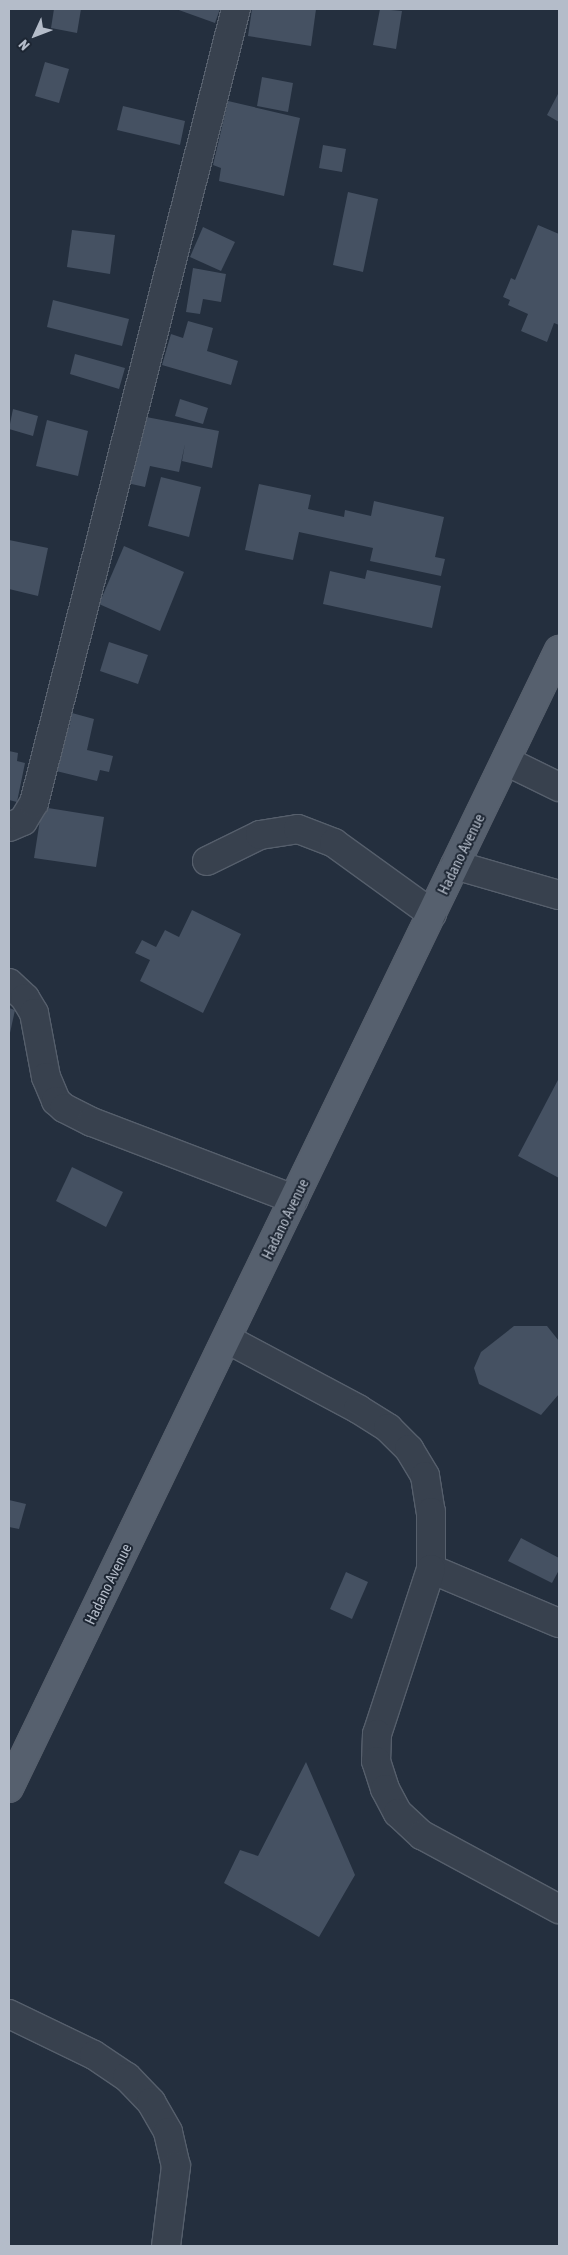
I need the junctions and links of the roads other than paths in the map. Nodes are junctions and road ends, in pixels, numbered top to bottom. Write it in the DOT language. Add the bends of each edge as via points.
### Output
graph roads {
  1 [pos="236,9"];
  2 [pos="559,650"];
  3 [pos="506,761"];
  4 [pos="559,787"];
  5 [pos="9,827"];
  6 [pos="208,861"];
  7 [pos="455,865"];
  8 [pos="559,895"];
  9 [pos="432,914"];
  10 [pos="9,983"];
  11 [pos="294,1200"];
  12 [pos="227,1339"];
  13 [pos="431,1569"];
  14 [pos="559,1624"];
  15 [pos="9,1788"];
  16 [pos="559,1909"];
  17 [pos="9,2014"];
  18 [pos="166,2246"];
  1 -- 5 [label="street" via="34,803 23,821"];
  2 -- 3 [label="main road, Hadano Avenue"];
  3 -- 4 [label="street"];
  3 -- 7 [label="main road, Hadano Avenue"];
  6 -- 9 [label="street" via="260,835 298,830 334,843"];
  7 -- 8 [label="street"];
  7 -- 9 [label="main road, Hadano Avenue"];
  9 -- 11 [label="main road, Hadano Avenue"];
  10 -- 11 [label="street" via="26,998 34,1013 46,1076 56,1101 64,1108 92,1122"];
  11 -- 12 [label="main road, Hadano Avenue"];
  12 -- 13 [label="street" via="358,1409 388,1428 408,1450 425,1476 432,1512"];
  12 -- 15 [label="main road, Hadano Avenue"];
  13 -- 14 [label="street"];
  13 -- 16 [label="street" via="377,1734 376,1761 385,1789 398,1813 422,1835"];
  17 -- 18 [label="street" via="94,2055 127,2077 151,2102 168,2132 176,2166"];
}
